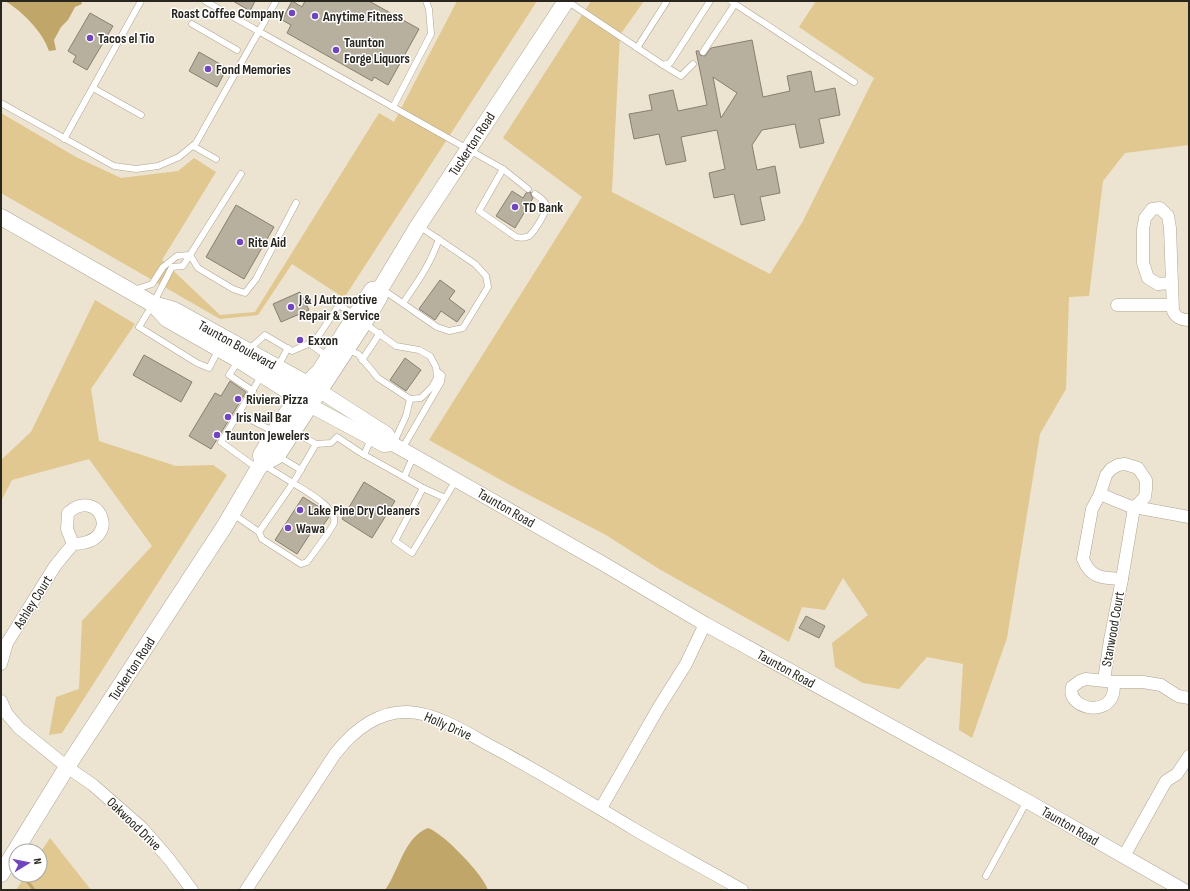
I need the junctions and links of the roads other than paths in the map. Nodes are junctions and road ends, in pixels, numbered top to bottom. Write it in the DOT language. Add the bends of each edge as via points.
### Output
graph roads {
  1 [pos="141,1"];
  2 [pos="205,1"];
  3 [pos="276,1"];
  4 [pos="426,1"];
  5 [pos="566,1"];
  6 [pos="667,1"];
  7 [pos="710,1"];
  8 [pos="733,2"];
  9 [pos="192,24"];
  10 [pos="259,31"];
  11 [pos="637,48"];
  12 [pos="237,50"];
  13 [pos="703,52"];
  14 [pos="693,64"];
  15 [pos="663,65"];
  16 [pos="854,82"];
  17 [pos="93,88"];
  18 [pos="1,103"];
  19 [pos="394,107"];
  20 [pos="141,115"];
  21 [pos="64,139"];
  22 [pos="193,146"];
  23 [pos="468,149"];
  24 [pos="216,159"];
  25 [pos="503,169"];
  26 [pos="241,174"];
  27 [pos="528,189"];
  28 [pos="535,194"];
  29 [pos="296,203"];
  30 [pos="1,217"];
  31 [pos="418,226"];
  32 [pos="438,239"];
  33 [pos="190,255"];
  34 [pos="1171,283"];
  35 [pos="380,289"];
  36 [pos="131,291"];
  37 [pos="403,303"];
  38 [pos="153,304"];
  39 [pos="1117,305"];
  40 [pos="1172,305"];
  41 [pos="360,319"];
  42 [pos="1189,320"];
  43 [pos="380,333"];
  44 [pos="310,344"];
  45 [pos="288,348"];
  46 [pos="220,349"];
  47 [pos="346,349"];
  48 [pos="243,356"];
  49 [pos="328,357"];
  50 [pos="362,360"];
  51 [pos="277,367"];
  52 [pos="436,371"];
  53 [pos="262,374"];
  54 [pos="314,388"];
  55 [pos="253,391"];
  56 [pos="410,399"];
  57 [pos="305,402"];
  58 [pos="239,414"];
  59 [pos="342,424"];
  60 [pos="292,431"];
  61 [pos="275,432"];
  62 [pos="337,438"];
  63 [pos="371,439"];
  64 [pos="316,444"];
  65 [pos="403,449"];
  66 [pos="364,455"];
  67 [pos="277,456"];
  68 [pos="260,466"];
  69 [pos="301,470"];
  70 [pos="404,477"];
  71 [pos="456,480"];
  72 [pos="294,483"];
  73 [pos="423,488"];
  74 [pos="1100,494"];
  75 [pos="445,498"];
  76 [pos="1134,508"];
  77 [pos="231,513"];
  78 [pos="1189,517"];
  79 [pos="259,532"];
  80 [pos="73,544"];
  81 [pos="1122,579"];
  82 [pos="705,624"];
  83 [pos="1,664"];
  84 [pos="1189,698"];
  85 [pos="1,701"];
  86 [pos="1189,756"];
  87 [pos="67,767"];
  88 [pos="1027,801"];
  89 [pos="601,808"];
  90 [pos="1124,856"];
  91 [pos="1,874"];
  92 [pos="986,876"];
  93 [pos="192,890"];
  94 [pos="246,890"];
  95 [pos="742,890"];
  96 [pos="1183,890"];
  1 -- 17 [label="lane"];
  2 -- 10 [label="lane"];
  3 -- 10 [label="lane"];
  4 -- 19 [label="lane" via="431,34"];
  5 -- 11 [label="lane"];
  5 -- 23 [label="main road, Tuckerton Road"];
  6 -- 11 [label="lane"];
  7 -- 15 [label="lane" via="670,63"];
  8 -- 13 [label="lane"];
  8 -- 16 [label="lane"];
  9 -- 12 [label="lane"];
  10 -- 19 [label="lane"];
  10 -- 22 [label="lane"];
  11 -- 15 [label="lane"];
  14 -- 15 [label="lane" via="681,76"];
  17 -- 20 [label="lane"];
  17 -- 21 [label="lane"];
  18 -- 21 [label="lane"];
  19 -- 23 [label="lane"];
  21 -- 22 [label="lane" via="114,166 128,169 165,163 179,157"];
  22 -- 24 [label="lane"];
  23 -- 25 [label="lane"];
  23 -- 31 [label="main road, Tuckerton Road"];
  25 -- 27 [label="lane"];
  25 -- 28 [label="lane" via="479,211 516,237 526,237 546,211 544,201"];
  26 -- 33 [label="lane"];
  29 -- 33 [label="lane" via="256,279 245,293 233,289 198,268"];
  30 -- 36 [label="main road, Taunton Boulevard"];
  31 -- 32 [label="lane"];
  31 -- 35 [label="main road, Tuckerton Road"];
  32 -- 37 [label="lane" via="433,257"];
  32 -- 37 [label="lane" via="475,264 486,276 488,287 463,328 449,330 437,327"];
  33 -- 36 [label="lane" via="177,256 163,267 152,284"];
  33 -- 38 [label="lane" via="183,266 172,267"];
  34 -- 34 [label="street" via="1158,284 1148,278 1143,263 1143,229 1145,218 1152,209 1160,208 1168,216"];
  34 -- 40 [label="street"];
  35 -- 37 [label="lane"];
  35 -- 41 [label="main road, Tuckerton Road" via="380,296"];
  36 -- 38 [label="main road, Taunton Boulevard"];
  38 -- 46 [label="main road, Taunton Boulevard" via="167,319"];
  38 -- 46 [label="lane" via="138,327 209,368"];
  38 -- 48 [label="main road, Taunton Boulevard" via="174,310"];
  39 -- 40 [label="street"];
  40 -- 42 [label="street" via="1175,316"];
  41 -- 43 [label="lane"];
  41 -- 44 [label="lane" via="339,305 315,341"];
  41 -- 47 [label="main road, Tuckerton Road"];
  41 -- 49 [label="main road, Tuckerton Road"];
  43 -- 50 [label="lane"];
  43 -- 52 [label="lane" via="396,346 420,350 430,356"];
  44 -- 45 [label="lane" via="292,351"];
  44 -- 49 [label="lane"];
  45 -- 48 [label="lane" via="265,335"];
  45 -- 51 [label="lane"];
  46 -- 48 [label="main road, Taunton Boulevard"];
  47 -- 50 [label="lane" via="358,354"];
  47 -- 54 [label="main road, Tuckerton Road"];
  48 -- 51 [label="main road, Taunton Boulevard"];
  48 -- 53 [label="main road, Taunton Boulevard"];
  48 -- 55 [label="lane" via="229,375"];
  49 -- 54 [label="main road, Tuckerton Road" via="319,372"];
  50 -- 56 [label="lane" via="378,378"];
  51 -- 54 [label="main road, Taunton Boulevard"];
  52 -- 56 [label="lane" via="438,378 422,398"];
  52 -- 65 [label="lane" via="443,377 441,382"];
  53 -- 55 [label="lane"];
  53 -- 57 [label="main road, Taunton Boulevard"];
  54 -- 57 [label="main road, Tuckerton Road"];
  54 -- 65 [label="street, Taunton Road" via="387,434"];
  55 -- 58 [label="lane"];
  56 -- 65 [label="lane"];
  57 -- 59 [label="street, Taunton Road"];
  57 -- 60 [label="main road, Tuckerton Road"];
  57 -- 61 [label="main road, Tuckerton Road"];
  58 -- 61 [label="lane"];
  58 -- 68 [label="lane" via="221,442"];
  59 -- 62 [label="lane"];
  59 -- 63 [label="street, Taunton Road"];
  60 -- 64 [label="lane"];
  60 -- 67 [label="main road, Tuckerton Road"];
  61 -- 68 [label="main road, Tuckerton Road" via="261,456"];
  62 -- 64 [label="lane" via="331,443"];
  62 -- 66 [label="lane"];
  63 -- 65 [label="street, Taunton Road"];
  63 -- 66 [label="lane"];
  64 -- 69 [label="lane"];
  65 -- 70 [label="lane"];
  65 -- 71 [label="street, Taunton Road"];
  66 -- 70 [label="lane"];
  67 -- 68 [label="main road"];
  67 -- 69 [label="lane"];
  68 -- 72 [label="lane"];
  68 -- 77 [label="main road, Tuckerton Road"];
  69 -- 72 [label="lane"];
  70 -- 73 [label="lane"];
  71 -- 75 [label="lane"];
  71 -- 82 [label="street, Taunton Road"];
  72 -- 79 [label="lane"];
  72 -- 79 [label="lane" via="327,506 333,514 334,523 307,562 301,564 262,539"];
  73 -- 75 [label="lane"];
  73 -- 75 [label="lane" via="395,541 412,553"];
  74 -- 76 [label="street"];
  74 -- 76 [label="street, Stanwood Court" via="1110,469 1118,465 1132,465 1138,468 1146,480 1145,497"];
  74 -- 81 [label="street, Stanwood Court" via="1092,509 1083,559 1086,566 1098,577"];
  76 -- 78 [label="street"];
  76 -- 81 [label="street, Stanwood Court"];
  77 -- 79 [label="lane"];
  77 -- 87 [label="main road, Tuckerton Road"];
  80 -- 83 [label="street, Ashley Court" via="55,566 7,643"];
  81 -- 84 [label="street, Stanwood Court" via="1110,640 1109,681 1161,685 1178,696"];
  82 -- 88 [label="street, Taunton Road"];
  82 -- 89 [label="street" via="686,664"];
  85 -- 87 [label="street" via="6,714 19,728"];
  86 -- 90 [label="street" via="1177,774 1166,781"];
  87 -- 91 [label="main road, Tuckerton Road"];
  87 -- 93 [label="street, Oakwood Drive" via="93,785 142,828 170,859"];
  88 -- 90 [label="street, Taunton Road"];
  88 -- 92 [label="lane"];
  89 -- 94 [label="street, Holly Drive" via="533,768 428,715 406,712 394,714 370,721 342,745"];
  89 -- 95 [label="street, Holly Drive"];
  90 -- 96 [label="street, Taunton Road"];
}
